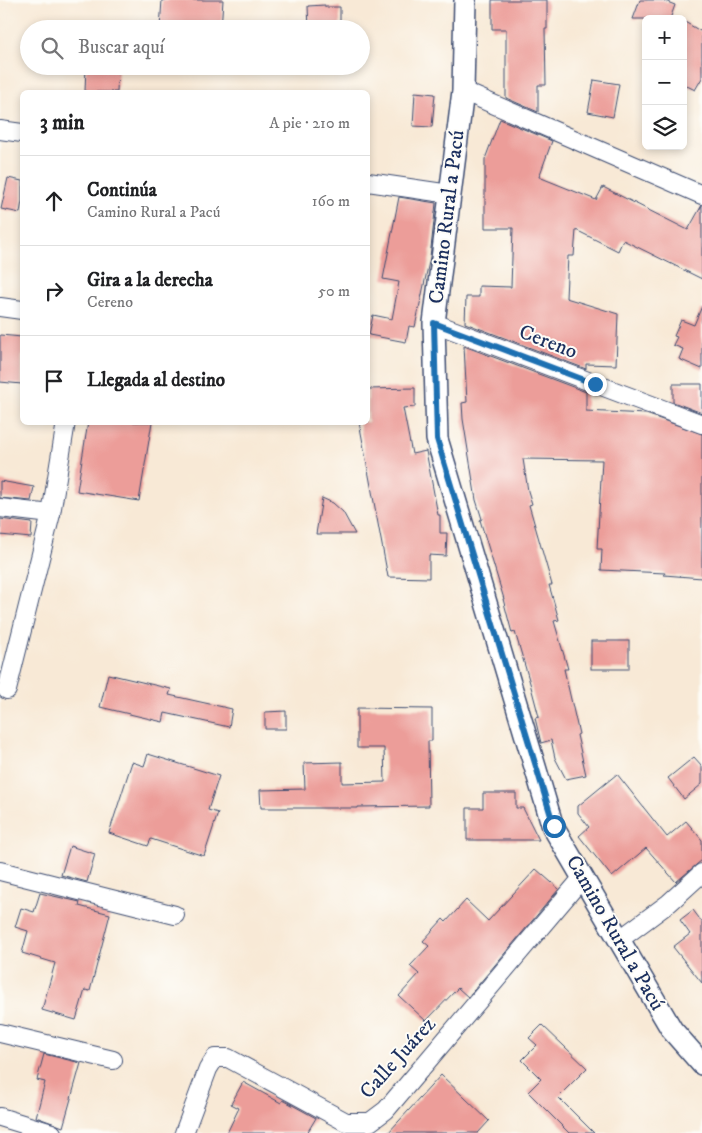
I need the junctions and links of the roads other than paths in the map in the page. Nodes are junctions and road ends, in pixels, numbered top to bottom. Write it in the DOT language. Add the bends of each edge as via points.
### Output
graph roads {
  1 [pos="465,0"];
  2 [pos="463,91"];
  3 [pos="0,130"];
  4 [pos="20,133"];
  5 [pos="370,182"];
  6 [pos="450,194"];
  7 [pos="702,195"];
  8 [pos="0,307"];
  9 [pos="20,310"];
  10 [pos="434,323"];
  11 [pos="702,424"];
  12 [pos="66,425"];
  13 [pos="0,508"];
  14 [pos="51,514"];
  15 [pos="7,690"];
  16 [pos="0,871"];
  17 [pos="702,873"];
  18 [pos="583,878"];
  19 [pos="175,915"];
  20 [pos="619,940"];
  21 [pos="0,1033"];
  22 [pos="112,1060"];
  23 [pos="702,1064"];
  24 [pos="0,1118"];
  25 [pos="52,1133"];
  26 [pos="184,1133"];
  1 -- 2 [label="street, Camino Rural a Pacú"];
  2 -- 6 [label="street, Camino Rural a Pacú"];
  2 -- 7 [label="street"];
  3 -- 4 [label="street"];
  5 -- 6 [label="street"];
  6 -- 10 [label="street, Camino Rural a Pacú"];
  8 -- 9 [label="street"];
  10 -- 11 [label="street, Cereno"];
  10 -- 18 [label="street, Camino Rural a Pacú" via="437,439 554,826"];
  12 -- 14 [label="street"];
  13 -- 14 [label="street"];
  14 -- 15 [label="street"];
  16 -- 19 [label="street"];
  17 -- 20 [label="street" via="669,903"];
  18 -- 20 [label="street, Camino Rural a Pacú"];
  18 -- 26 [label="street, Calle Juárez" via="386,1110 370,1122 346,1122 228,1058 216,1058 208,1069"];
  20 -- 23 [label="street, Camino Rural a Pacú" via="672,1030"];
  21 -- 22 [label="street"];
  24 -- 25 [label="street"];
}
